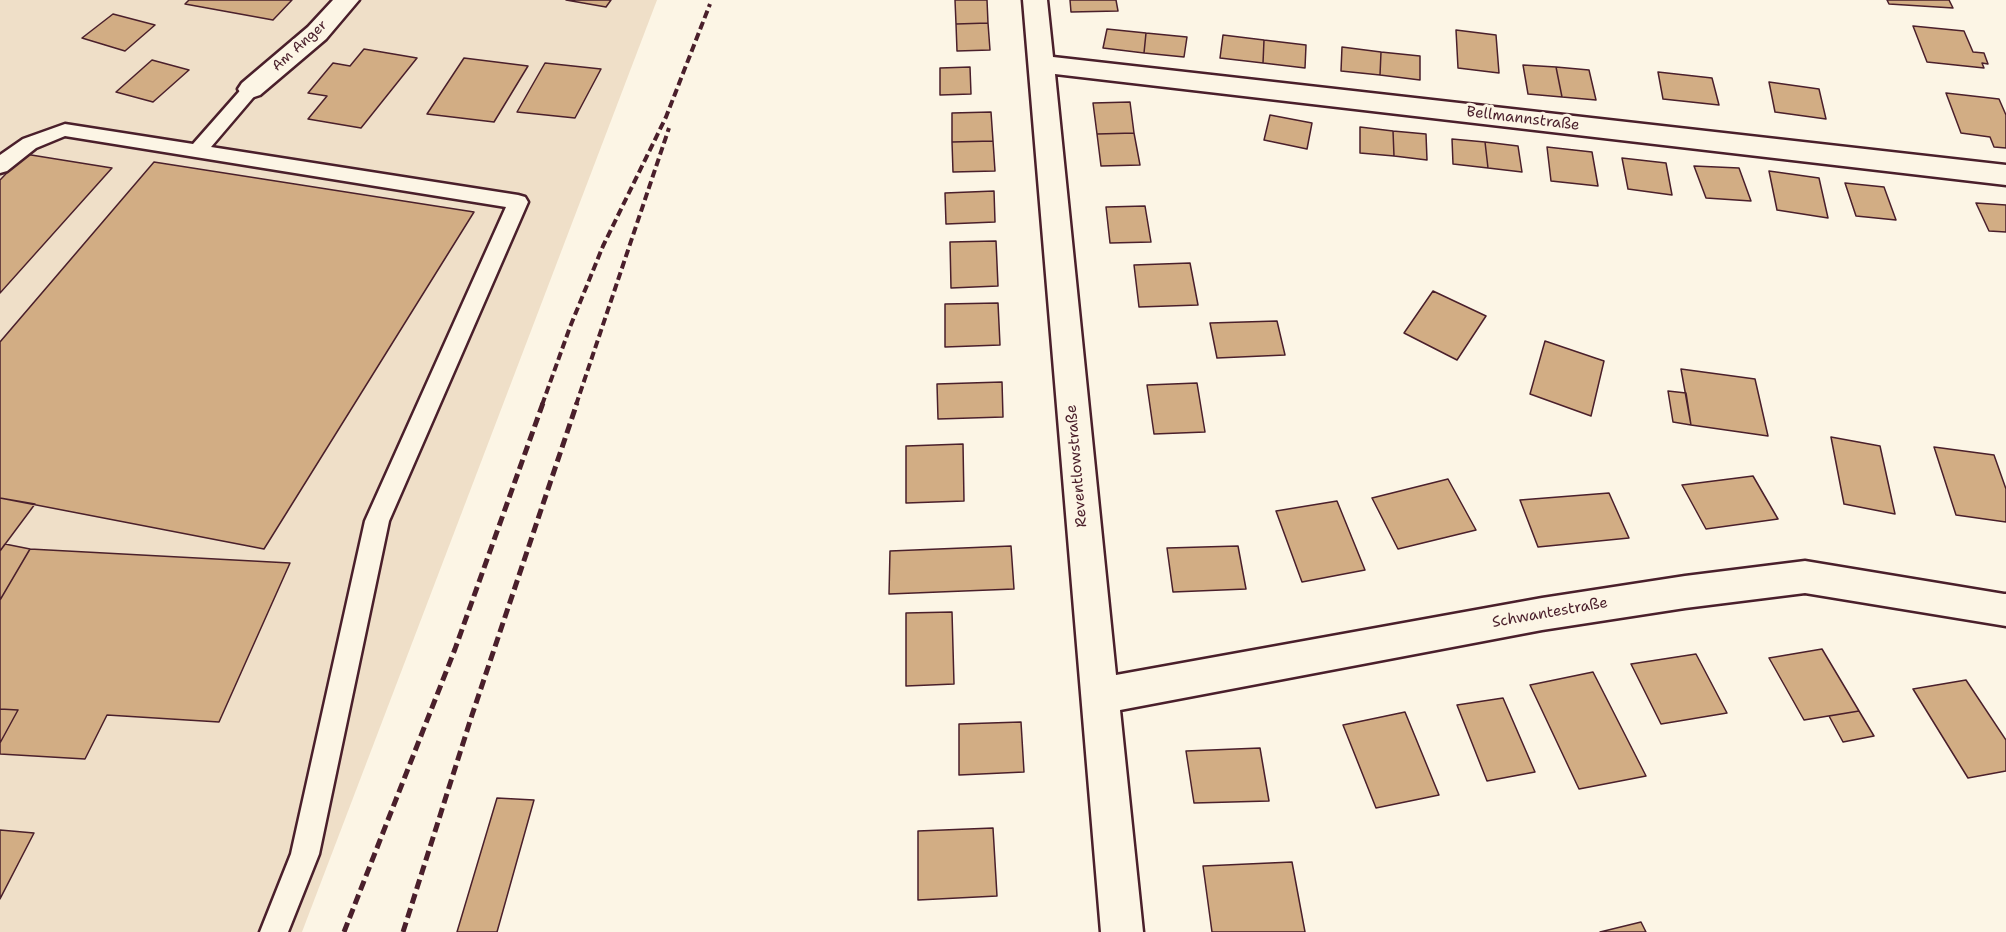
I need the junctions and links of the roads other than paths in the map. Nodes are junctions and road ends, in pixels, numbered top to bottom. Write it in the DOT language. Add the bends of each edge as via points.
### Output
graph roads {
  1 [pos="347,0"];
  2 [pos="1035,0"];
  3 [pos="1040,64"];
  4 [pos="251,89"];
  5 [pos="197,151"];
  6 [pos="0,166"];
  7 [pos="2006,175"];
  8 [pos="2004,610"];
  9 [pos="1099,696"];
  10 [pos="273,932"];
  11 [pos="1122,932"];
  1 -- 4 [label="street, Am Anger" via="317,33"];
  2 -- 3 [label="street, Reventlowstraße"];
  3 -- 7 [label="street, Bellmannstraße"];
  3 -- 9 [label="street, Reventlowstraße"];
  4 -- 5 [label="lane"];
  5 -- 6 [label="lane" via="65,130 16,149"];
  5 -- 10 [label="lane" via="518,202 377,521 305,854"];
  8 -- 9 [label="street, Schwantestraße" via="1805,577 1542,614"];
  9 -- 11 [label="street, Reventlowstraße"];
}
